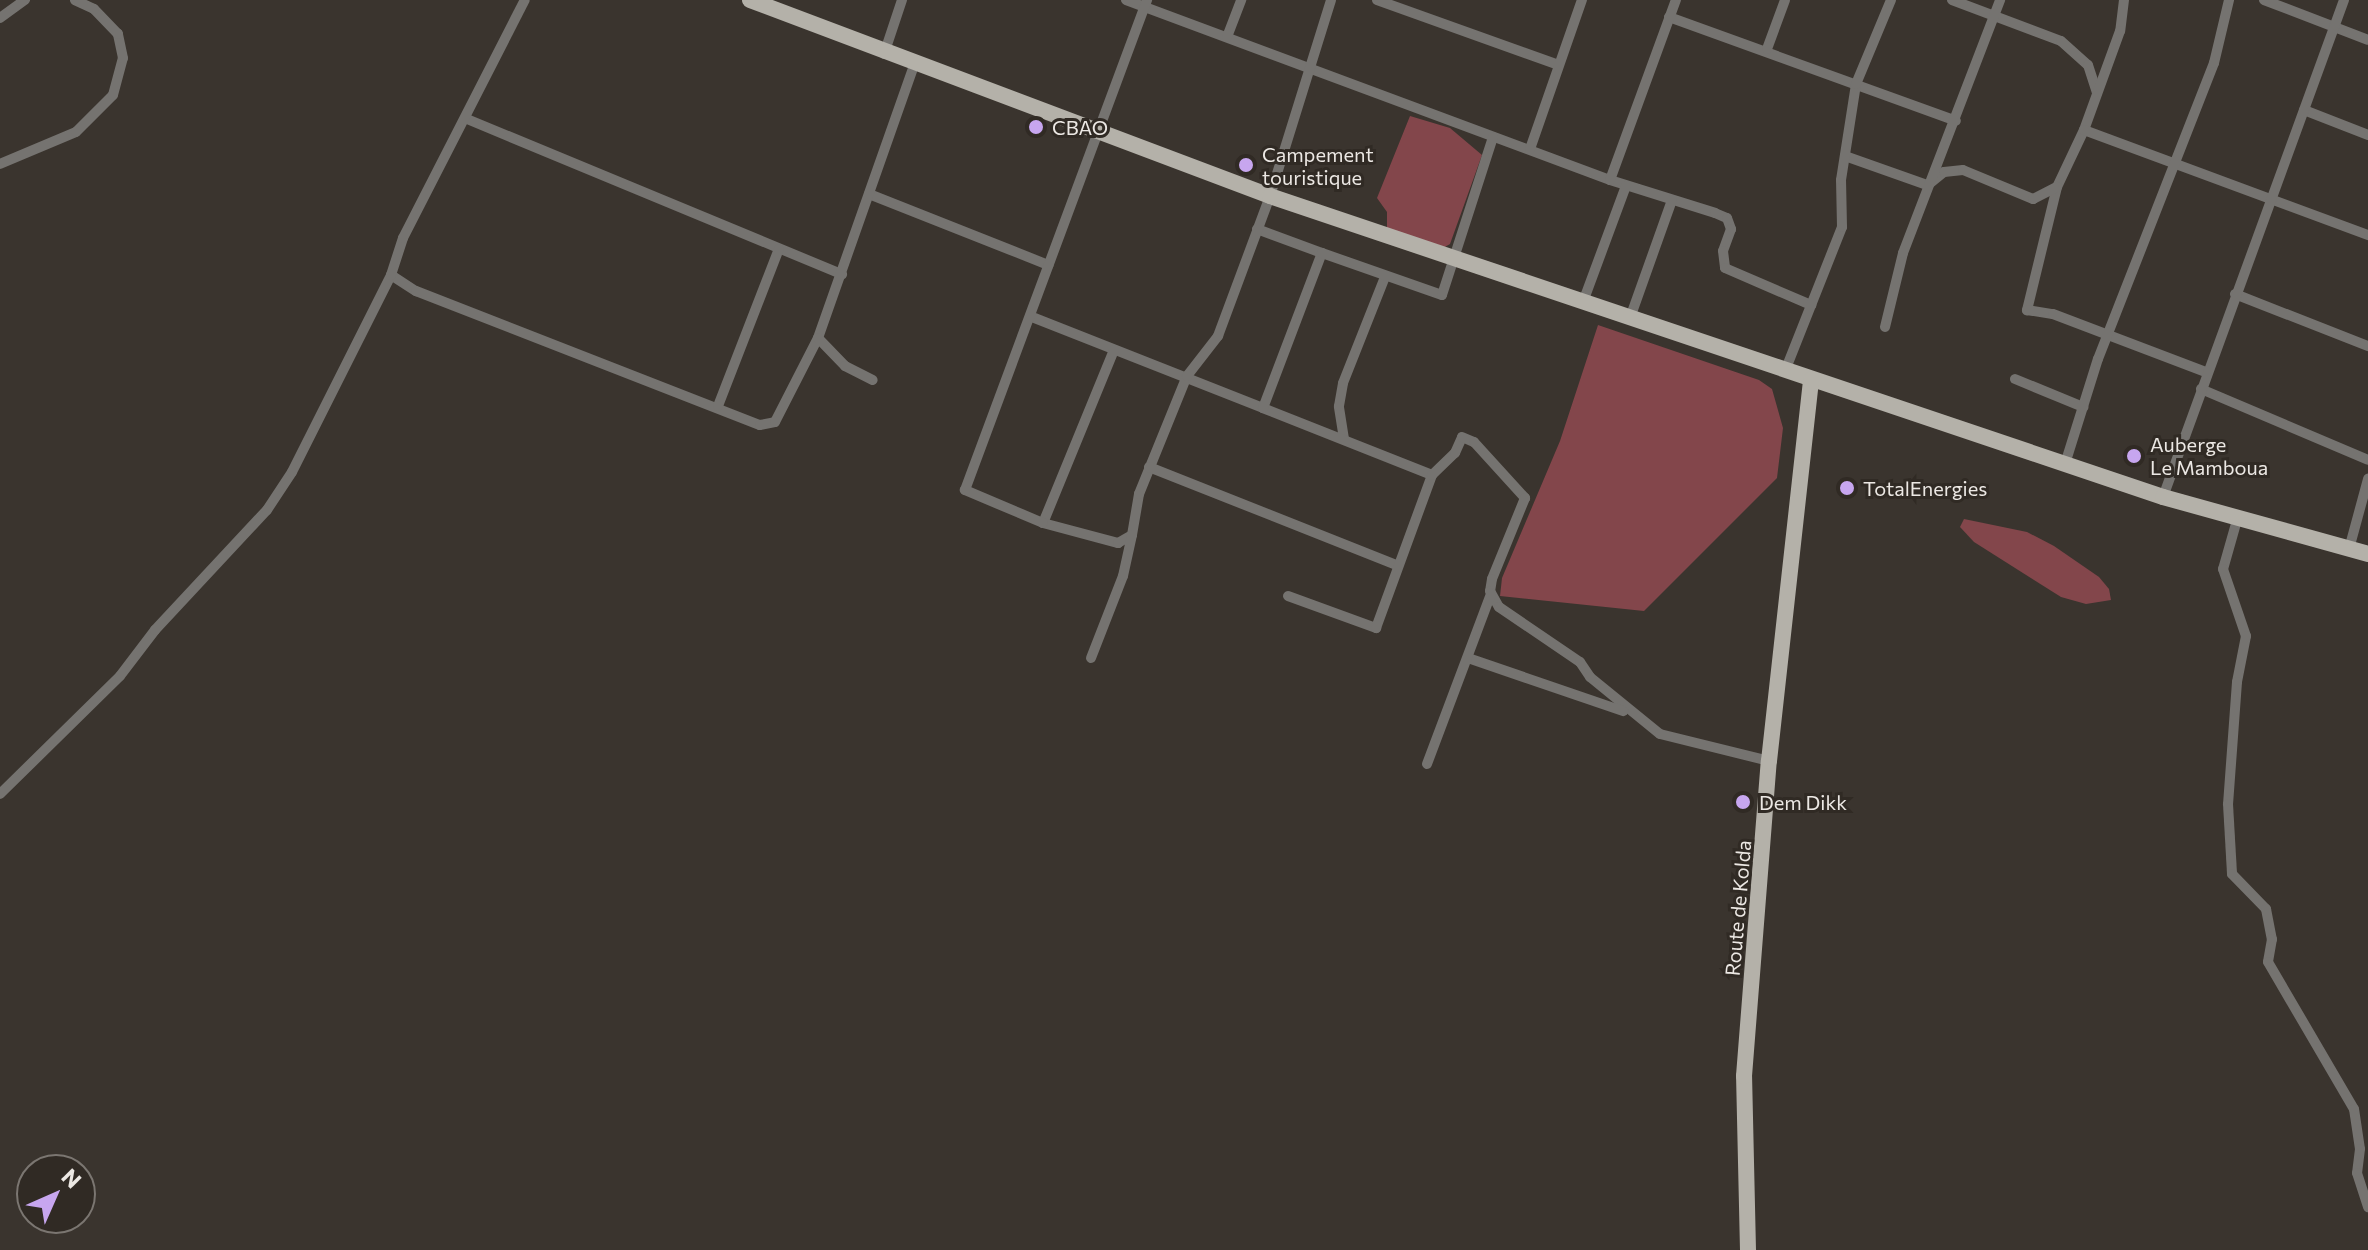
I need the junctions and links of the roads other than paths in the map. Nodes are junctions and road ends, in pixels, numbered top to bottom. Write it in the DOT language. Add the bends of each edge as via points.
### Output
graph roads {
  1 [pos="25,0"];
  2 [pos="75,0"];
  3 [pos="525,0"];
  4 [pos="750,0"];
  5 [pos="902,0"];
  6 [pos="1126,0"];
  7 [pos="1241,0"];
  8 [pos="1331,0"];
  9 [pos="1377,0"];
  10 [pos="1582,0"];
  11 [pos="1676,0"];
  12 [pos="1785,0"];
  13 [pos="1891,0"];
  14 [pos="1952,0"];
  15 [pos="2000,0"];
  16 [pos="2124,0"];
  17 [pos="2229,0"];
  18 [pos="2264,0"];
  19 [pos="2344,0"];
  20 [pos="1145,4"];
  21 [pos="1994,16"];
  22 [pos="1669,17"];
  23 [pos="0,18"];
  24 [pos="2333,26"];
  25 [pos="1227,37"];
  26 [pos="2368,40"];
  27 [pos="1767,49"];
  28 [pos="884,54"];
  29 [pos="1559,65"];
  30 [pos="914,66"];
  31 [pos="1307,67"];
  32 [pos="1856,84"];
  33 [pos="2097,92"];
  34 [pos="2304,110"];
  35 [pos="467,119"];
  36 [pos="1956,121"];
  37 [pos="1096,129"];
  38 [pos="2084,130"];
  39 [pos="2368,135"];
  40 [pos="1493,137"];
  41 [pos="1530,149"];
  42 [pos="1845,156"];
  43 [pos="0,164"];
  44 [pos="2174,164"];
  45 [pos="1610,180"];
  46 [pos="1927,185"];
  47 [pos="1626,186"];
  48 [pos="2057,187"];
  49 [pos="869,194"];
  50 [pos="1270,196"];
  51 [pos="1672,200"];
  52 [pos="2270,200"];
  53 [pos="1257,229"];
  54 [pos="2368,235"];
  55 [pos="779,249"];
  56 [pos="1322,253"];
  57 [pos="1453,258"];
  58 [pos="1048,265"];
  59 [pos="842,274"];
  60 [pos="391,275"];
  61 [pos="1385,277"];
  62 [pos="2235,294"];
  63 [pos="1583,302"];
  64 [pos="1811,305"];
  65 [pos="1032,317"];
  66 [pos="1630,318"];
  67 [pos="1885,327"];
  68 [pos="2109,335"];
  69 [pos="818,338"];
  70 [pos="2368,346"];
  71 [pos="1114,350"];
  72 [pos="1785,371"];
  73 [pos="2206,372"];
  74 [pos="1187,376"];
  75 [pos="1811,379"];
  76 [pos="2015,379"];
  77 [pos="873,380"];
  78 [pos="2201,389"];
  79 [pos="718,406"];
  80 [pos="2083,407"];
  81 [pos="1263,408"];
  82 [pos="1344,439"];
  83 [pos="2368,460"];
  84 [pos="2065,464"];
  85 [pos="1149,467"];
  86 [pos="1432,475"];
  87 [pos="2368,479"];
  88 [pos="2163,497"];
  89 [pos="2237,520"];
  90 [pos="1043,523"];
  91 [pos="1132,535"];
  92 [pos="2349,549"];
  93 [pos="2368,554"];
  94 [pos="1397,565"];
  95 [pos="1491,594"];
  96 [pos="1288,596"];
  97 [pos="1091,658"];
  98 [pos="1468,658"];
  99 [pos="1633,714"];
  100 [pos="1769,761"];
  101 [pos="1427,764"];
  102 [pos="0,794"];
  103 [pos="2368,1207"];
  104 [pos="1748,1250"];
  1 -- 23 [label="street"];
  2 -- 43 [label="street" via="94,9 118,34 123,58 113,95 76,132"];
  3 -- 35 [label="street"];
  4 -- 28 [label="main road"];
  5 -- 28 [label="street"];
  6 -- 20 [label="street"];
  7 -- 25 [label="street"];
  8 -- 31 [label="street"];
  9 -- 29 [label="street"];
  10 -- 29 [label="street"];
  11 -- 22 [label="street"];
  12 -- 27 [label="street"];
  13 -- 32 [label="street"];
  14 -- 21 [label="street"];
  15 -- 21 [label="street"];
  16 -- 33 [label="street" via="2120,31"];
  17 -- 44 [label="street" via="2214,63"];
  18 -- 24 [label="street"];
  19 -- 24 [label="street"];
  20 -- 25 [label="street"];
  20 -- 37 [label="street"];
  21 -- 33 [label="street" via="2061,41 2088,65"];
  21 -- 36 [label="street"];
  22 -- 27 [label="street"];
  22 -- 45 [label="street"];
  24 -- 26 [label="street"];
  24 -- 34 [label="street"];
  25 -- 31 [label="street"];
  27 -- 32 [label="street"];
  28 -- 30 [label="main road"];
  29 -- 41 [label="street"];
  30 -- 37 [label="main road"];
  30 -- 49 [label="street"];
  31 -- 40 [label="street"];
  31 -- 50 [label="street"];
  32 -- 36 [label="street"];
  32 -- 42 [label="street"];
  33 -- 38 [label="street"];
  34 -- 39 [label="street"];
  34 -- 52 [label="street"];
  35 -- 55 [label="street"];
  35 -- 60 [label="street" via="403,238"];
  36 -- 46 [label="street"];
  37 -- 50 [label="main road"];
  37 -- 58 [label="street"];
  38 -- 44 [label="street"];
  38 -- 48 [label="street"];
  40 -- 41 [label="street"];
  40 -- 57 [label="street"];
  41 -- 45 [label="street"];
  42 -- 46 [label="street"];
  42 -- 64 [label="street" via="1842,227"];
  44 -- 52 [label="street"];
  44 -- 68 [label="street"];
  45 -- 47 [label="street"];
  46 -- 48 [label="street" via="1944,172 1963,170 2033,199"];
  46 -- 67 [label="street"];
  47 -- 51 [label="street"];
  47 -- 63 [label="street"];
  48 -- 68 [label="street" via="2027,310"];
  49 -- 58 [label="street"];
  49 -- 59 [label="street"];
  50 -- 53 [label="street"];
  50 -- 57 [label="main road"];
  51 -- 64 [label="street" via="1727,218 1731,229 1722,260 1733,275"];
  51 -- 66 [label="street"];
  52 -- 54 [label="street"];
  52 -- 62 [label="street"];
  53 -- 56 [label="street"];
  53 -- 74 [label="street" via="1218,336"];
  55 -- 59 [label="street"];
  55 -- 79 [label="street"];
  56 -- 61 [label="street"];
  56 -- 81 [label="street"];
  57 -- 61 [label="street" via="1442,295"];
  57 -- 63 [label="main road"];
  58 -- 65 [label="street"];
  59 -- 69 [label="street"];
  60 -- 79 [label="street" via="416,291"];
  60 -- 102 [label="street" via="292,472 267,510 155,630 120,676"];
  61 -- 82 [label="street" via="1343,383 1339,406"];
  62 -- 70 [label="street"];
  62 -- 73 [label="street"];
  63 -- 66 [label="main road"];
  64 -- 72 [label="street"];
  65 -- 71 [label="street"];
  65 -- 90 [label="street" via="965,490"];
  66 -- 72 [label="main road"];
  68 -- 73 [label="street"];
  68 -- 80 [label="street"];
  69 -- 77 [label="street" via="845,366"];
  69 -- 79 [label="street" via="775,422 760,425"];
  71 -- 74 [label="street"];
  71 -- 90 [label="street"];
  72 -- 75 [label="main road"];
  73 -- 78 [label="street"];
  74 -- 81 [label="street"];
  74 -- 85 [label="street"];
  75 -- 84 [label="main road"];
  75 -- 100 [label="main road, Route de Kolda"];
  76 -- 80 [label="street"];
  78 -- 83 [label="street"];
  78 -- 88 [label="street"];
  80 -- 84 [label="street"];
  81 -- 82 [label="street"];
  82 -- 86 [label="street"];
  84 -- 88 [label="main road"];
  85 -- 91 [label="street"];
  85 -- 94 [label="street"];
  86 -- 94 [label="street"];
  86 -- 95 [label="street" via="1455,453 1462,437 1474,442 1522,489 1525,498"];
  87 -- 92 [label="street"];
  88 -- 89 [label="main road"];
  89 -- 92 [label="main road"];
  89 -- 103 [label="street" via="2223,569 2246,636 2237,682 2228,804 2232,874 2266,909 2272,939 2268,962 2354,1109 2360,1149 2357,1173"];
  90 -- 91 [label="street" via="1118,543"];
  91 -- 97 [label="street" via="1123,576"];
  92 -- 93 [label="main road"];
  94 -- 96 [label="street" via="1376,628"];
  95 -- 98 [label="street"];
  95 -- 99 [label="street" via="1499,607 1580,662"];
  98 -- 99 [label="street"];
  98 -- 101 [label="street"];
  99 -- 100 [label="street" via="1660,734"];
  100 -- 104 [label="main road, Route de Kolda" via="1742,1111"];
}
